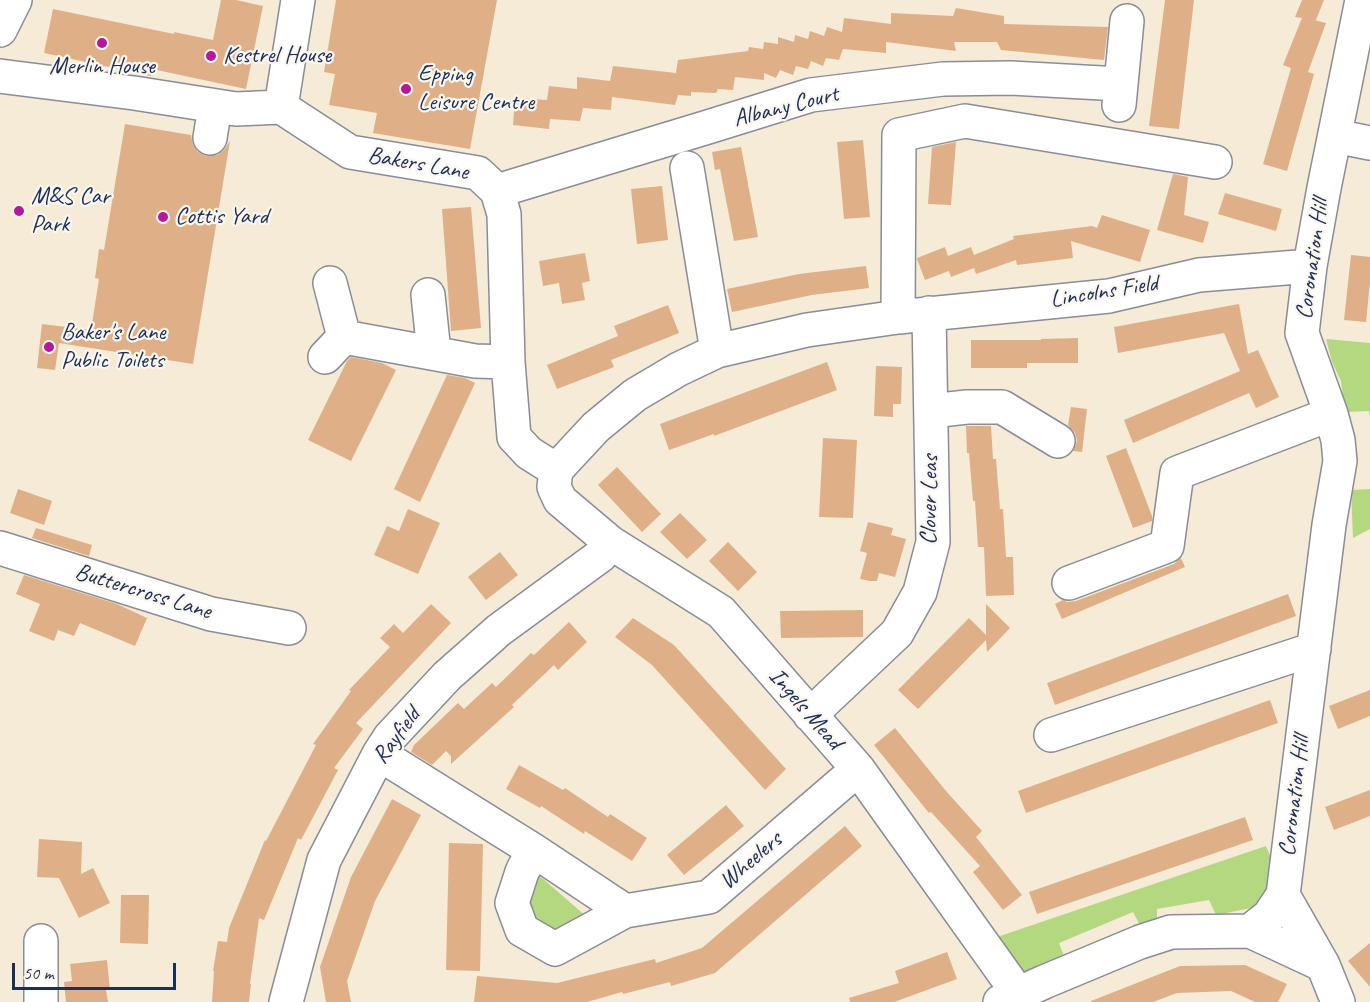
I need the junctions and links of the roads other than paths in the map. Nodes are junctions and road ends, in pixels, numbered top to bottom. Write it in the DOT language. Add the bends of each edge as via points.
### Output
graph roads {
  1 [pos="15,0"];
  2 [pos="298,0"];
  3 [pos="1362,0"];
  4 [pos="1127,21"];
  5 [pos="0,30"];
  6 [pos="0,66"];
  7 [pos="0,77"];
  8 [pos="215,106"];
  9 [pos="281,107"];
  10 [pos="1335,136"];
  11 [pos="210,138"];
  12 [pos="1370,143"];
  13 [pos="1215,162"];
  14 [pos="687,168"];
  15 [pos="496,190"];
  16 [pos="1310,266"];
  17 [pos="330,283"];
  18 [pos="428,295"];
  19 [pos="914,315"];
  20 [pos="717,351"];
  21 [pos="434,352"];
  22 [pos="508,362"];
  23 [pos="931,411"];
  24 [pos="1331,414"];
  25 [pos="1058,441"];
  26 [pos="556,470"];
  27 [pos="611,543"];
  28 [pos="0,548"];
  29 [pos="1069,583"];
  30 [pos="289,628"];
  31 [pos="1314,649"];
  32 [pos="810,715"];
  33 [pos="1051,735"];
  34 [pos="379,754"];
  35 [pos="858,769"];
  36 [pos="533,850"];
  37 [pos="1283,895"];
  38 [pos="625,911"];
  39 [pos="1250,931"];
  40 [pos="41,941"];
  41 [pos="1323,965"];
  42 [pos="1028,995"];
  43 [pos="41,1002"];
  44 [pos="286,1002"];
  45 [pos="1338,1002"];
  1 -- 5 [label="street"];
  2 -- 9 [label="street"];
  3 -- 10 [label="street, Coronation Hill"];
  4 -- 15 [label="street, Albany Court" via="1119,95 1011,78 943,79 811,95"];
  6 -- 7 [label="street"];
  7 -- 8 [label="street"];
  8 -- 9 [label="street"];
  8 -- 11 [label="street"];
  9 -- 15 [label="street, Bakers Lane" via="350,152 478,173"];
  10 -- 12 [label="street"];
  10 -- 16 [label="street, Coronation Hill"];
  13 -- 19 [label="street" via="965,121 899,135"];
  14 -- 20 [label="street"];
  15 -- 22 [label="street, Bakers Lane" via="504,214"];
  16 -- 19 [label="street, Lincolns Field" via="1199,275 1109,296"];
  16 -- 24 [label="street, Coronation Hill" via="1302,333"];
  17 -- 21 [label="street" via="334,347"];
  18 -- 21 [label="street"];
  19 -- 20 [label="street, Lincolns Field" via="807,330"];
  19 -- 23 [label="street, Clover Leas"];
  20 -- 26 [label="street, Lincolns Field" via="635,395 596,427"];
  21 -- 22 [label="street" via="475,361"];
  22 -- 26 [label="street, Bakers Lane" via="514,437 529,453"];
  23 -- 25 [label="street" via="1002,407"];
  23 -- 32 [label="street, Clover Leas" via="933,542 920,592 897,633"];
  24 -- 29 [label="street" via="1177,473 1167,546"];
  24 -- 31 [label="street, Coronation Hill" via="1340,461"];
  26 -- 27 [label="street, Ingels Mead" via="554,487 560,500"];
  27 -- 32 [label="street, Ingels Mead" via="721,612"];
  27 -- 34 [label="street, Rayfield" via="600,556 499,630 447,676"];
  28 -- 30 [label="street, Buttercross Lane" via="211,614"];
  31 -- 33 [label="street"];
  31 -- 37 [label="street, Coronation Hill"];
  32 -- 35 [label="street, Ingels Mead"];
  34 -- 36 [label="street"];
  34 -- 44 [label="street, Rayfield" via="324,860"];
  35 -- 38 [label="street, Wheelers" via="709,897"];
  35 -- 42 [label="street, Ingels Mead"];
  36 -- 38 [label="street"];
  36 -- 38 [label="street, Wheelers" via="512,903 522,930 555,949"];
  37 -- 39 [label="street, Coronation Hill" via="1269,916"];
  37 -- 41 [label="street"];
  39 -- 41 [label="street"];
  39 -- 42 [label="street" via="1172,932 1140,942"];
  40 -- 43 [label="street"];
  41 -- 45 [label="street"];
}
